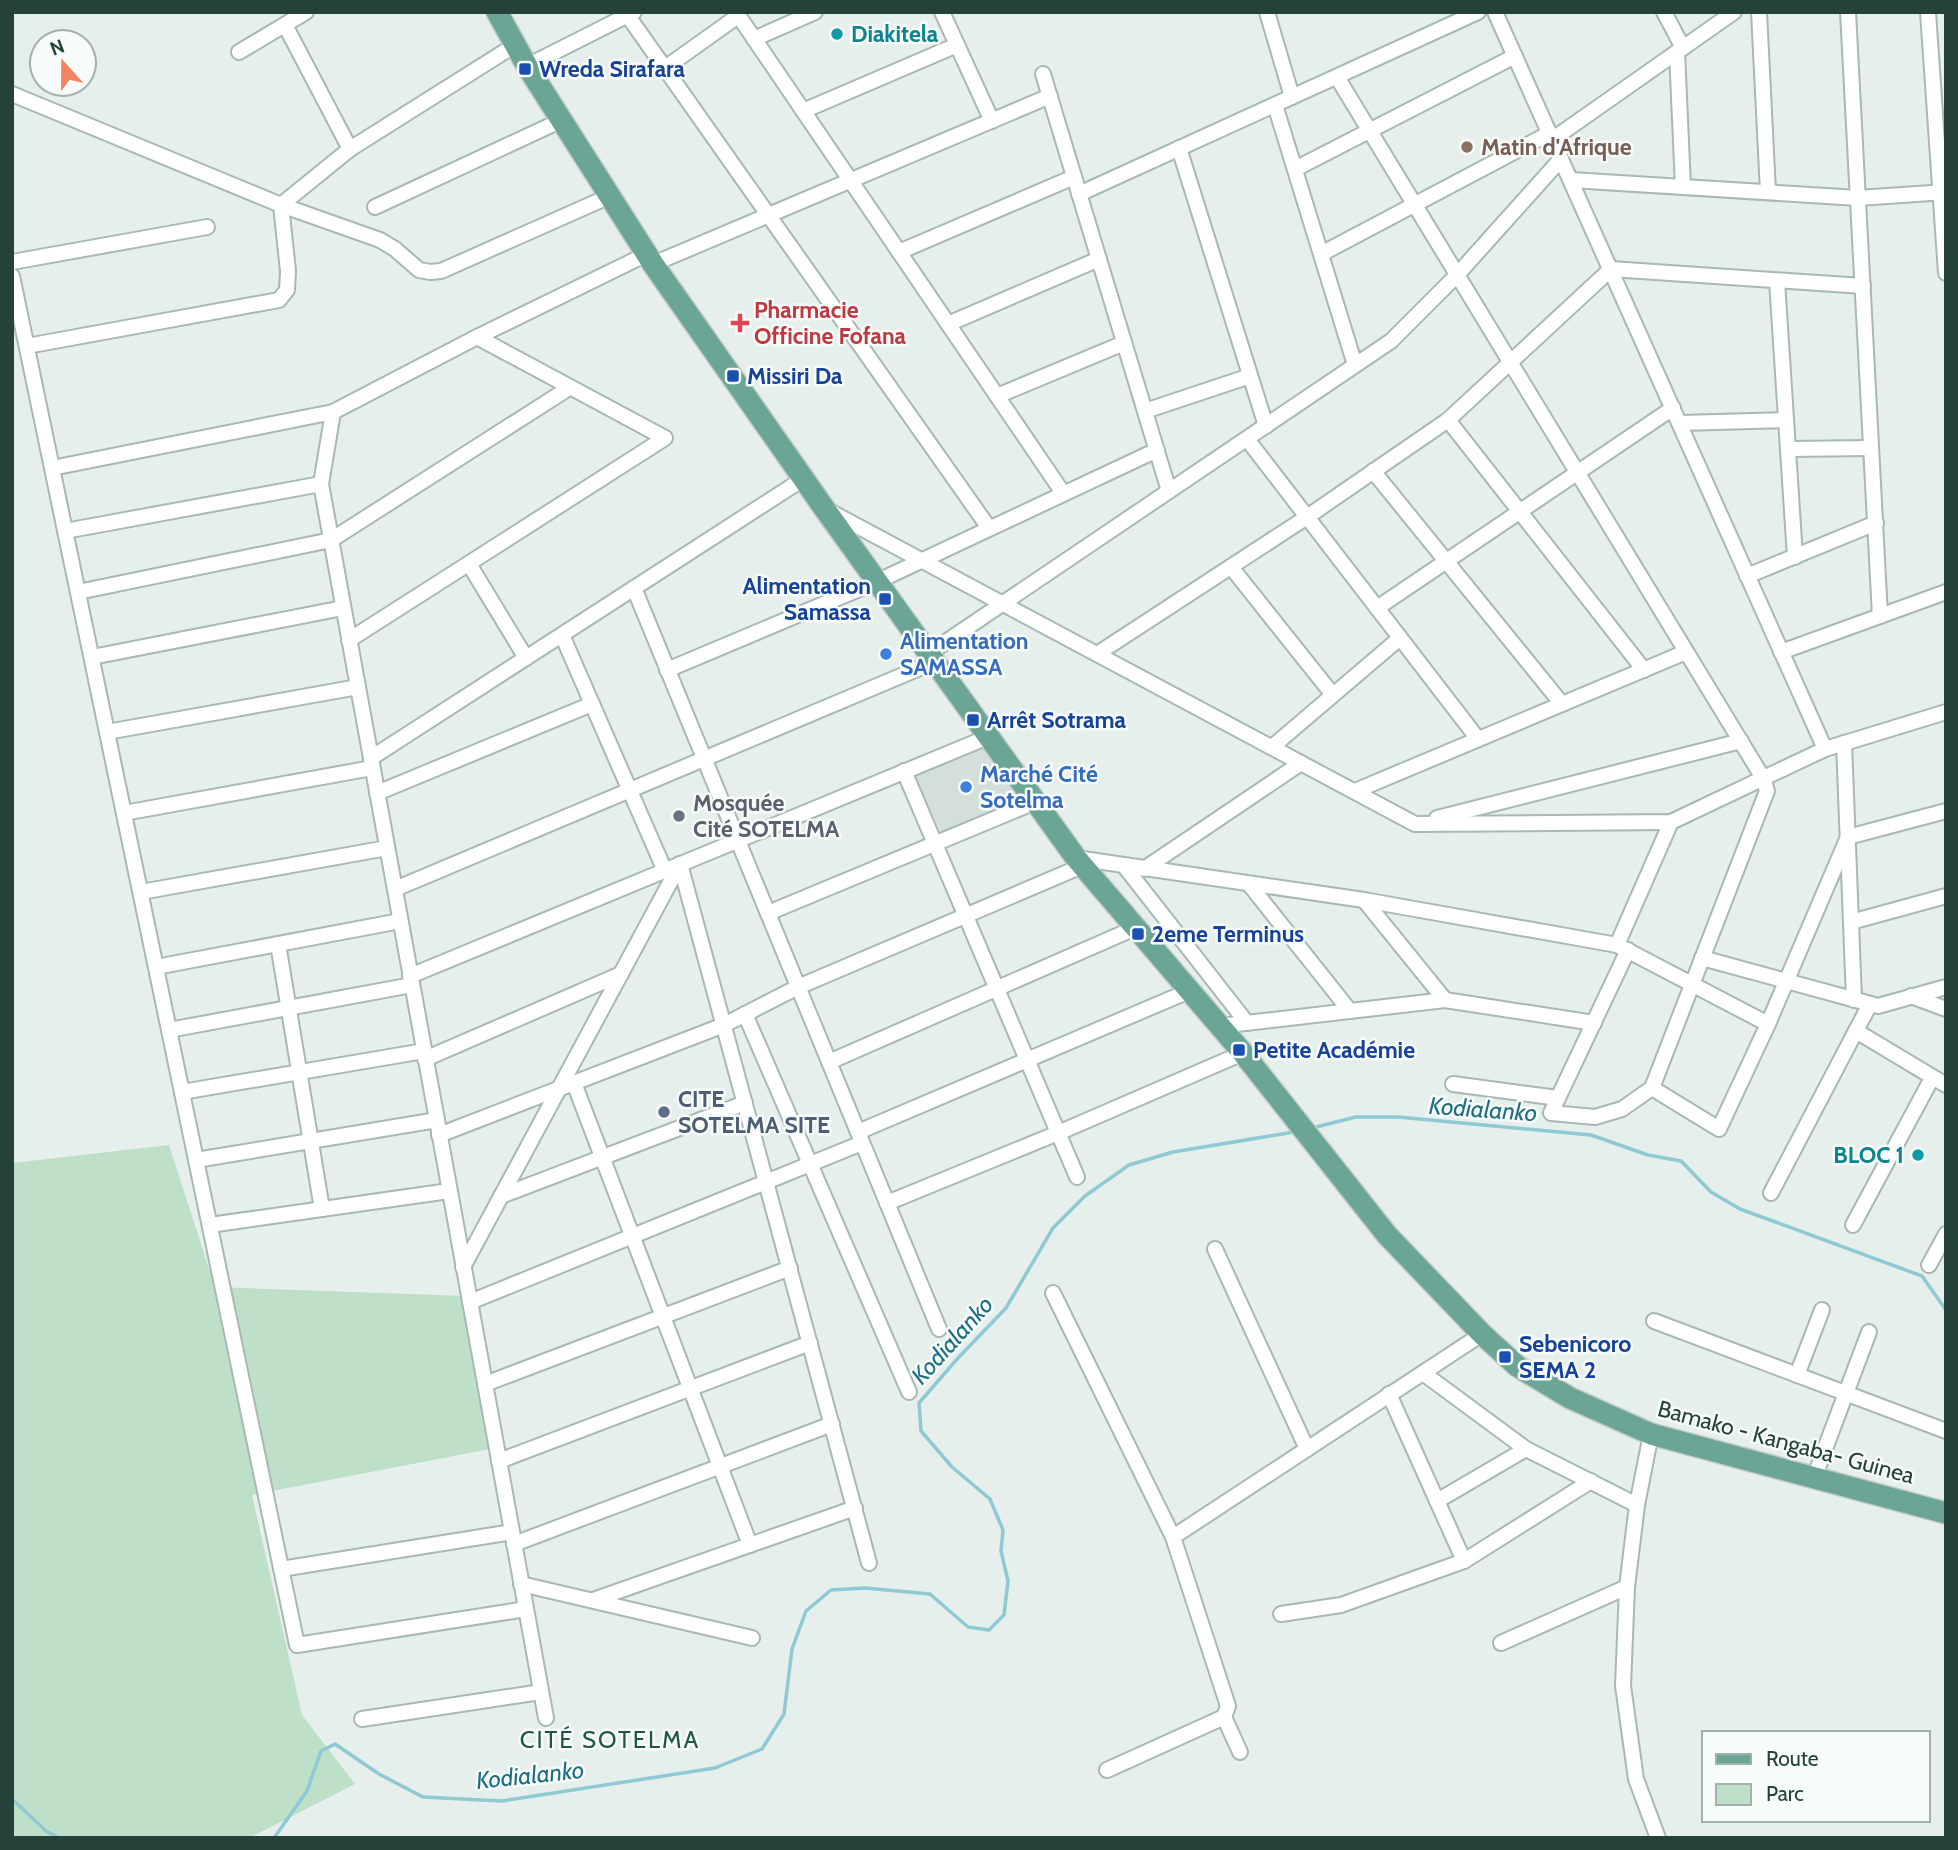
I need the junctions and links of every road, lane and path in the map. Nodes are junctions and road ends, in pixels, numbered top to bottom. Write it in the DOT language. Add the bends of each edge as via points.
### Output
graph roads {
  1 [pos="306,12"];
  2 [pos="497,12"];
  3 [pos="815,12"];
  4 [pos="942,12"];
  5 [pos="1266,12"];
  6 [pos="1478,12"];
  7 [pos="1495,12"];
  8 [pos="1664,12"];
  9 [pos="1734,12"];
  10 [pos="1759,12"];
  11 [pos="1848,12"];
  12 [pos="1928,12"];
  13 [pos="631,14"];
  14 [pos="737,14"];
  15 [pos="285,24"];
  16 [pos="754,39"];
  17 [pos="515,45"];
  18 [pos="957,45"];
  19 [pos="1680,50"];
  20 [pos="239,51"];
  21 [pos="1515,56"];
  22 [pos="527,66"];
  23 [pos="665,68"];
  24 [pos="1043,74"];
  25 [pos="1337,77"];
  26 [pos="12,94"];
  27 [pos="1050,96"];
  28 [pos="1292,97"];
  29 [pos="1275,105"];
  30 [pos="803,111"];
  31 [pos="562,120"];
  32 [pos="992,121"];
  33 [pos="1369,130"];
  34 [pos="1551,136"];
  35 [pos="1179,148"];
  36 [pos="350,149"];
  37 [pos="1561,159"];
  38 [pos="1295,169"];
  39 [pos="1074,177"];
  40 [pos="1571,180"];
  41 [pos="850,181"];
  42 [pos="1683,187"];
  43 [pos="1768,192"];
  44 [pos="1943,192"];
  45 [pos="1079,194"];
  46 [pos="610,196"];
  47 [pos="1858,198"];
  48 [pos="1414,204"];
  49 [pos="281,205"];
  50 [pos="375,207"];
  51 [pos="768,215"];
  52 [pos="207,227"];
  53 [pos="899,252"];
  54 [pos="1321,254"];
  55 [pos="650,259"];
  56 [pos="1099,259"];
  57 [pos="12,262"];
  58 [pos="1611,269"];
  59 [pos="1946,273"];
  60 [pos="1457,275"];
  61 [pos="12,276"];
  62 [pos="1777,281"];
  63 [pos="1863,286"];
  64 [pos="948,324"];
  65 [pos="477,337"];
  66 [pos="1125,343"];
  67 [pos="27,346"];
  68 [pos="1511,363"];
  69 [pos="1356,365"];
  70 [pos="1250,376"];
  71 [pos="569,388"];
  72 [pos="997,396"];
  73 [pos="1673,408"];
  74 [pos="1145,411"];
  75 [pos="334,412"];
  76 [pos="1448,420"];
  77 [pos="1786,420"];
  78 [pos="1679,424"];
  79 [pos="1266,426"];
  80 [pos="1247,439"];
  81 [pos="1871,448"];
  82 [pos="1788,449"];
  83 [pos="1157,450"];
  84 [pos="52,468"];
  85 [pos="1373,471"];
  86 [pos="1577,472"];
  87 [pos="803,479"];
  88 [pos="321,484"];
  89 [pos="1169,491"];
  90 [pos="1063,493"];
  91 [pos="824,509"];
  92 [pos="1519,511"];
  93 [pos="1307,517"];
  94 [pos="1876,523"];
  95 [pos="989,528"];
  96 [pos="65,531"];
  97 [pos="331,540"];
  98 [pos="1795,556"];
  99 [pos="920,560"];
  100 [pos="1446,561"];
  101 [pos="469,564"];
  102 [pos="1231,567"];
  103 [pos="1747,576"];
  104 [pos="876,582"];
  105 [pos="634,588"];
  106 [pos="78,592"];
  107 [pos="1946,592"];
  108 [pos="1003,604"];
  109 [pos="343,608"];
  110 [pos="1377,608"];
  111 [pos="1880,616"];
  112 [pos="562,635"];
  113 [pos="1400,638"];
  114 [pos="349,640"];
  115 [pos="1686,652"];
  116 [pos="1781,652"];
  117 [pos="1097,654"];
  118 [pos="92,657"];
  119 [pos="526,658"];
  120 [pos="931,658"];
  121 [pos="667,670"];
  122 [pos="1644,670"];
  123 [pos="358,687"];
  124 [pos="1333,695"];
  125 [pos="592,704"];
  126 [pos="1562,704"];
  127 [pos="1946,712"];
  128 [pos="107,732"];
  129 [pos="988,737"];
  130 [pos="1478,739"];
  131 [pos="1741,741"];
  132 [pos="1844,743"];
  133 [pos="1272,747"];
  134 [pos="1825,750"];
  135 [pos="704,759"];
  136 [pos="372,763"];
  137 [pos="1301,763"];
  138 [pos="904,771"];
  139 [pos="1763,778"];
  140 [pos="630,790"];
  141 [pos="1355,792"];
  142 [pos="377,793"];
  143 [pos="1035,802"];
  144 [pos="1946,811"];
  145 [pos="124,813"];
  146 [pos="1671,822"];
  147 [pos="1415,824"];
  148 [pos="1848,837"];
  149 [pos="737,840"];
  150 [pos="935,844"];
  151 [pos="387,848"];
  152 [pos="1079,862"];
  153 [pos="680,864"];
  154 [pos="1125,866"];
  155 [pos="1144,869"];
  156 [pos="665,871"];
  157 [pos="1249,884"];
  158 [pos="395,890"];
  159 [pos="141,892"];
  160 [pos="1946,896"];
  161 [pos="1364,900"];
  162 [pos="768,914"];
  163 [pos="965,916"];
  164 [pos="400,921"];
  165 [pos="1851,922"];
  166 [pos="1135,928"];
  167 [pos="278,944"];
  168 [pos="1622,948"];
  169 [pos="1702,958"];
  170 [pos="156,967"];
  171 [pos="621,974"];
  172 [pos="411,980"];
  173 [pos="1787,981"];
  174 [pos="1692,984"];
  175 [pos="1946,986"];
  176 [pos="798,987"];
  177 [pos="997,989"];
  178 [pos="1189,991"];
  179 [pos="1911,996"];
  180 [pos="1445,1000"];
  181 [pos="1854,1000"];
  182 [pos="1870,1004"];
  183 [pos="289,1008"];
  184 [pos="1946,1009"];
  185 [pos="1350,1011"];
  186 [pos="746,1014"];
  187 [pos="1247,1023"];
  188 [pos="1594,1023"];
  189 [pos="724,1024"];
  190 [pos="1768,1024"];
  191 [pos="1220,1026"];
  192 [pos="169,1030"];
  193 [pos="1856,1031"];
  194 [pos="1243,1053"];
  195 [pos="425,1055"];
  196 [pos="1027,1060"];
  197 [pos="829,1062"];
  198 [pos="300,1072"];
  199 [pos="1932,1078"];
  200 [pos="574,1083"];
  201 [pos="1453,1084"];
  202 [pos="1946,1085"];
  203 [pos="1651,1088"];
  204 [pos="559,1089"];
  205 [pos="182,1092"];
  206 [pos="1559,1098"];
  207 [pos="745,1103"];
  208 [pos="437,1120"];
  209 [pos="1058,1133"];
  210 [pos="439,1135"];
  211 [pos="860,1137"];
  212 [pos="311,1141"];
  213 [pos="602,1158"];
  214 [pos="196,1160"];
  215 [pos="810,1164"];
  216 [pos="1077,1177"];
  217 [pos="766,1182"];
  218 [pos="449,1191"];
  219 [pos="1771,1193"];
  220 [pos="501,1196"];
  221 [pos="887,1203"];
  222 [pos="322,1209"];
  223 [pos="1853,1224"];
  224 [pos="210,1225"];
  225 [pos="1946,1234"];
  226 [pos="632,1237"];
  227 [pos="1215,1249"];
  228 [pos="1929,1265"];
  229 [pos="463,1267"];
  230 [pos="790,1268"];
  231 [pos="1053,1293"];
  232 [pos="470,1302"];
  233 [pos="1822,1310"];
  234 [pos="663,1317"];
  235 [pos="1654,1321"];
  236 [pos="939,1329"];
  237 [pos="1869,1332"];
  238 [pos="1482,1334"];
  239 [pos="810,1343"];
  240 [pos="1423,1373"];
  241 [pos="1797,1375"];
  242 [pos="485,1384"];
  243 [pos="690,1389"];
  244 [pos="909,1392"];
  245 [pos="1846,1393"];
  246 [pos="1390,1394"];
  247 [pos="832,1424"];
  248 [pos="1946,1431"];
  249 [pos="1651,1434"];
  250 [pos="1307,1449"];
  251 [pos="1526,1449"];
  252 [pos="499,1461"];
  253 [pos="720,1467"];
  254 [pos="1814,1478"];
  255 [pos="1591,1481"];
  256 [pos="1437,1501"];
  257 [pos="1637,1505"];
  258 [pos="855,1508"];
  259 [pos="1946,1513"];
  260 [pos="513,1537"];
  261 [pos="1173,1537"];
  262 [pos="750,1545"];
  263 [pos="1464,1561"];
  264 [pos="869,1563"];
  265 [pos="281,1569"];
  266 [pos="521,1584"];
  267 [pos="1627,1587"];
  268 [pos="593,1600"];
  269 [pos="526,1609"];
  270 [pos="1281,1614"];
  271 [pos="752,1638"];
  272 [pos="1501,1643"];
  273 [pos="541,1692"];
  274 [pos="1224,1717"];
  275 [pos="545,1718"];
  276 [pos="362,1719"];
  277 [pos="1240,1752"];
  278 [pos="1107,1770"];
  279 [pos="1658,1838"];
  1 -- 15 [label="street"];
  2 -- 17 [label="main road, Bamako - Kangaba- Guinea"];
  3 -- 16 [label="street"];
  4 -- 18 [label="street"];
  5 -- 28 [label="street"];
  6 -- 25 [label="street"];
  7 -- 21 [label="street"];
  8 -- 19 [label="street"];
  9 -- 19 [label="street"];
  10 -- 43 [label="street"];
  11 -- 47 [label="street"];
  12 -- 44 [label="street"];
  13 -- 22 [label="street"];
  13 -- 23 [label="street"];
  14 -- 16 [label="street"];
  14 -- 23 [label="street"];
  15 -- 20 [label="street"];
  15 -- 36 [label="street"];
  16 -- 30 [label="street"];
  17 -- 22 [label="main road, Bamako - Kangaba- Guinea"];
  17 -- 36 [label="street"];
  18 -- 30 [label="street"];
  18 -- 32 [label="street"];
  19 -- 34 [label="street"];
  19 -- 42 [label="street"];
  21 -- 33 [label="street"];
  21 -- 34 [label="street"];
  22 -- 31 [label="main road, Bamako - Kangaba- Guinea"];
  23 -- 51 [label="street"];
  24 -- 27 [label="street"];
  25 -- 28 [label="street"];
  25 -- 33 [label="street"];
  26 -- 49 [label="street"];
  27 -- 32 [label="street"];
  27 -- 39 [label="street"];
  28 -- 29 [label="street"];
  29 -- 35 [label="street"];
  29 -- 38 [label="street"];
  30 -- 41 [label="street"];
  31 -- 46 [label="main road, Bamako - Kangaba- Guinea"];
  31 -- 50 [label="street"];
  32 -- 41 [label="street"];
  33 -- 38 [label="street"];
  33 -- 48 [label="street"];
  34 -- 37 [label="street"];
  34 -- 48 [label="street"];
  35 -- 45 [label="street"];
  35 -- 70 [label="street"];
  36 -- 49 [label="street"];
  37 -- 40 [label="street"];
  37 -- 60 [label="street"];
  38 -- 54 [label="street"];
  39 -- 45 [label="street"];
  39 -- 53 [label="street"];
  40 -- 42 [label="street"];
  40 -- 58 [label="street"];
  41 -- 51 [label="street"];
  41 -- 53 [label="street"];
  42 -- 43 [label="street"];
  43 -- 47 [label="street"];
  44 -- 47 [label="street"];
  44 -- 59 [label="street"];
  45 -- 56 [label="street"];
  46 -- 49 [label="street" via="430,272 419,270 380,240"];
  46 -- 55 [label="main road, Bamako - Kangaba- Guinea"];
  47 -- 63 [label="street"];
  48 -- 54 [label="street"];
  48 -- 60 [label="street"];
  49 -- 67 [label="street" via="288,290 279,300"];
  51 -- 55 [label="street"];
  51 -- 95 [label="street"];
  52 -- 57 [label="street"];
  53 -- 64 [label="street"];
  54 -- 69 [label="street"];
  55 -- 65 [label="street"];
  55 -- 87 [label="main road, Bamako - Kangaba- Guinea"];
  56 -- 64 [label="street"];
  56 -- 66 [label="street"];
  58 -- 62 [label="street"];
  58 -- 68 [label="street"];
  58 -- 73 [label="street"];
  60 -- 68 [label="street"];
  60 -- 69 [label="street" via="1391,341"];
  61 -- 67 [label="street"];
  62 -- 63 [label="street"];
  62 -- 77 [label="street"];
  63 -- 81 [label="street"];
  64 -- 72 [label="street"];
  65 -- 71 [label="street"];
  65 -- 75 [label="street"];
  66 -- 72 [label="street"];
  66 -- 74 [label="street"];
  67 -- 84 [label="street"];
  68 -- 76 [label="street"];
  68 -- 86 [label="street"];
  69 -- 79 [label="street"];
  70 -- 74 [label="street"];
  70 -- 79 [label="street"];
  71 -- 97 [label="street"];
  71 -- 101 [label="street" via="665,438"];
  72 -- 90 [label="street"];
  73 -- 78 [label="street"];
  73 -- 86 [label="street"];
  74 -- 83 [label="street"];
  75 -- 84 [label="street"];
  75 -- 88 [label="street"];
  76 -- 85 [label="street"];
  76 -- 92 [label="street"];
  77 -- 78 [label="street"];
  77 -- 82 [label="street"];
  78 -- 103 [label="street"];
  79 -- 80 [label="street"];
  80 -- 89 [label="street"];
  80 -- 93 [label="street"];
  81 -- 82 [label="street"];
  81 -- 94 [label="street"];
  82 -- 98 [label="street"];
  83 -- 89 [label="street"];
  83 -- 90 [label="street"];
  84 -- 96 [label="street"];
  85 -- 93 [label="street"];
  85 -- 100 [label="street"];
  86 -- 92 [label="street"];
  86 -- 115 [label="street"];
  87 -- 91 [label="main road, Bamako - Kangaba- Guinea"];
  87 -- 105 [label="street"];
  88 -- 96 [label="street"];
  88 -- 97 [label="street"];
  89 -- 108 [label="street"];
  90 -- 95 [label="street"];
  91 -- 99 [label="street"];
  91 -- 104 [label="main road, Bamako - Kangaba- Guinea"];
  92 -- 100 [label="street"];
  92 -- 122 [label="street"];
  93 -- 102 [label="street"];
  93 -- 110 [label="street"];
  94 -- 98 [label="street"];
  94 -- 111 [label="street"];
  95 -- 99 [label="street"];
  96 -- 106 [label="street"];
  97 -- 106 [label="street"];
  97 -- 109 [label="street"];
  98 -- 103 [label="street"];
  99 -- 104 [label="street"];
  99 -- 108 [label="street"];
  100 -- 110 [label="street"];
  100 -- 126 [label="street"];
  101 -- 114 [label="street"];
  101 -- 119 [label="street"];
  102 -- 117 [label="street"];
  102 -- 124 [label="street"];
  103 -- 116 [label="street"];
  104 -- 120 [label="main road, Bamako - Kangaba- Guinea"];
  104 -- 121 [label="street"];
  105 -- 112 [label="street"];
  105 -- 121 [label="street"];
  106 -- 118 [label="street"];
  107 -- 111 [label="street"];
  108 -- 117 [label="street"];
  108 -- 120 [label="street"];
  109 -- 114 [label="street"];
  109 -- 118 [label="street"];
  110 -- 113 [label="street"];
  111 -- 116 [label="street"];
  112 -- 119 [label="street"];
  112 -- 125 [label="street"];
  113 -- 124 [label="street"];
  113 -- 130 [label="street"];
  114 -- 123 [label="street"];
  115 -- 122 [label="street"];
  115 -- 131 [label="street"];
  116 -- 134 [label="street"];
  117 -- 133 [label="street"];
  118 -- 128 [label="street"];
  119 -- 136 [label="street"];
  120 -- 129 [label="main road, Bamako - Kangaba- Guinea"];
  120 -- 135 [label="street"];
  121 -- 135 [label="street"];
  122 -- 126 [label="street"];
  123 -- 128 [label="street"];
  123 -- 136 [label="street"];
  124 -- 133 [label="street"];
  125 -- 140 [label="street"];
  125 -- 142 [label="street"];
  126 -- 130 [label="street"];
  127 -- 132 [label="street"];
  128 -- 145 [label="street"];
  129 -- 138 [label="street"];
  129 -- 143 [label="main road, Bamako - Kangaba- Guinea"];
  130 -- 141 [label="street"];
  131 -- 139 [label="street"];
  131 -- 147 [label="street"];
  132 -- 134 [label="street"];
  132 -- 148 [label="street"];
  133 -- 137 [label="street"];
  134 -- 139 [label="street"];
  135 -- 140 [label="street"];
  135 -- 149 [label="street"];
  136 -- 142 [label="street"];
  136 -- 145 [label="street"];
  137 -- 141 [label="street"];
  137 -- 155 [label="street"];
  138 -- 149 [label="street"];
  138 -- 150 [label="street"];
  139 -- 146 [label="street"];
  139 -- 169 [label="street" via="1767,791"];
  140 -- 156 [label="street"];
  140 -- 158 [label="street"];
  141 -- 147 [label="street"];
  142 -- 151 [label="street"];
  143 -- 150 [label="street"];
  143 -- 152 [label="main road, Bamako - Kangaba- Guinea"];
  144 -- 148 [label="street"];
  145 -- 159 [label="street"];
  146 -- 147 [label="street"];
  146 -- 168 [label="street"];
  148 -- 165 [label="street"];
  148 -- 173 [label="street"];
  149 -- 153 [label="street"];
  149 -- 162 [label="street"];
  150 -- 162 [label="street"];
  150 -- 163 [label="street"];
  151 -- 158 [label="street"];
  151 -- 159 [label="street"];
  152 -- 154 [label="street"];
  152 -- 163 [label="street"];
  152 -- 166 [label="main road, Bamako - Kangaba- Guinea"];
  153 -- 156 [label="street"];
  153 -- 171 [label="street"];
  153 -- 189 [label="street"];
  154 -- 155 [label="street"];
  154 -- 187 [label="street"];
  155 -- 157 [label="street"];
  156 -- 172 [label="street"];
  157 -- 161 [label="street"];
  157 -- 185 [label="street"];
  158 -- 164 [label="street"];
  159 -- 170 [label="street"];
  160 -- 165 [label="street"];
  161 -- 168 [label="street"];
  161 -- 180 [label="street"];
  162 -- 176 [label="street"];
  163 -- 176 [label="street"];
  163 -- 177 [label="street"];
  164 -- 167 [label="street"];
  164 -- 172 [label="street"];
  165 -- 181 [label="street"];
  166 -- 177 [label="street"];
  166 -- 178 [label="main road, Bamako - Kangaba- Guinea"];
  167 -- 170 [label="street"];
  167 -- 183 [label="street"];
  168 -- 174 [label="street"];
  168 -- 188 [label="street"];
  169 -- 173 [label="street"];
  169 -- 174 [label="street"];
  170 -- 192 [label="street"];
  171 -- 195 [label="street"];
  171 -- 204 [label="street"];
  172 -- 183 [label="street"];
  172 -- 195 [label="street"];
  173 -- 181 [label="street"];
  173 -- 190 [label="street"];
  174 -- 190 [label="street"];
  174 -- 203 [label="street"];
  175 -- 179 [label="street"];
  176 -- 186 [label="street"];
  176 -- 197 [label="street"];
  177 -- 196 [label="street"];
  177 -- 197 [label="street"];
  178 -- 191 [label="main road, Bamako - Kangaba- Guinea"];
  178 -- 196 [label="street"];
  179 -- 182 [label="street"];
  179 -- 184 [label="street"];
  180 -- 185 [label="street"];
  180 -- 188 [label="street"];
  181 -- 182 [label="street"];
  182 -- 193 [label="street"];
  183 -- 192 [label="street"];
  183 -- 198 [label="street"];
  185 -- 187 [label="street"];
  186 -- 189 [label="street"];
  186 -- 215 [label="street"];
  187 -- 191 [label="street"];
  188 -- 206 [label="street"];
  189 -- 200 [label="street"];
  189 -- 207 [label="street"];
  190 -- 203 [label="street" via="1719,1129"];
  191 -- 194 [label="main road, Bamako - Kangaba- Guinea"];
  192 -- 205 [label="street"];
  193 -- 199 [label="street"];
  193 -- 219 [label="street"];
  194 -- 209 [label="street"];
  194 -- 238 [label="main road, Bamako - Kangaba- Guinea" via="1387,1235"];
  195 -- 198 [label="street"];
  195 -- 208 [label="street"];
  196 -- 209 [label="street"];
  196 -- 211 [label="street"];
  197 -- 211 [label="street"];
  198 -- 205 [label="street"];
  198 -- 212 [label="street"];
  199 -- 202 [label="street"];
  199 -- 223 [label="street"];
  200 -- 204 [label="street"];
  200 -- 213 [label="street"];
  201 -- 206 [label="street"];
  203 -- 206 [label="street" via="1622,1109 1595,1117 1551,1113"];
  204 -- 210 [label="street"];
  204 -- 220 [label="street"];
  205 -- 214 [label="street"];
  207 -- 213 [label="street"];
  207 -- 217 [label="street"];
  208 -- 210 [label="street"];
  208 -- 212 [label="street"];
  209 -- 216 [label="street"];
  209 -- 221 [label="street"];
  210 -- 218 [label="street"];
  211 -- 215 [label="street"];
  211 -- 221 [label="street"];
  212 -- 214 [label="street"];
  212 -- 222 [label="street"];
  213 -- 220 [label="street"];
  213 -- 226 [label="street"];
  214 -- 224 [label="street"];
  215 -- 217 [label="street"];
  215 -- 244 [label="street"];
  217 -- 226 [label="street"];
  217 -- 230 [label="street"];
  218 -- 222 [label="street"];
  218 -- 229 [label="street"];
  220 -- 229 [label="street"];
  221 -- 236 [label="street"];
  222 -- 224 [label="street"];
  224 -- 265 [label="street"];
  225 -- 228 [label="street"];
  226 -- 232 [label="street"];
  226 -- 234 [label="street"];
  227 -- 250 [label="street"];
  229 -- 232 [label="street"];
  230 -- 234 [label="street"];
  230 -- 239 [label="street"];
  231 -- 261 [label="street"];
  232 -- 242 [label="street"];
  233 -- 241 [label="street"];
  234 -- 242 [label="street"];
  234 -- 243 [label="street"];
  235 -- 241 [label="street"];
  237 -- 245 [label="street"];
  238 -- 240 [label="street"];
  238 -- 249 [label="main road, Bamako - Kangaba- Guinea" via="1517,1366 1570,1398"];
  239 -- 243 [label="street"];
  239 -- 247 [label="street"];
  240 -- 246 [label="street"];
  240 -- 251 [label="street"];
  241 -- 245 [label="street"];
  242 -- 252 [label="street"];
  243 -- 252 [label="street"];
  243 -- 253 [label="street"];
  245 -- 248 [label="street"];
  245 -- 254 [label="street"];
  246 -- 250 [label="street"];
  246 -- 256 [label="street"];
  247 -- 253 [label="street"];
  247 -- 258 [label="street"];
  249 -- 254 [label="main road, Bamako - Kangaba- Guinea"];
  249 -- 257 [label="street"];
  250 -- 261 [label="street"];
  251 -- 255 [label="street"];
  251 -- 256 [label="street"];
  252 -- 260 [label="street"];
  253 -- 260 [label="street"];
  253 -- 262 [label="street"];
  254 -- 259 [label="main road, Bamako - Kangaba- Guinea"];
  255 -- 257 [label="street"];
  255 -- 263 [label="street"];
  256 -- 263 [label="street"];
  257 -- 267 [label="street"];
  258 -- 262 [label="street"];
  258 -- 264 [label="street"];
  260 -- 265 [label="street"];
  260 -- 266 [label="street"];
  261 -- 274 [label="street" via="1228,1706"];
  262 -- 268 [label="street"];
  263 -- 270 [label="street" via="1341,1605"];
  265 -- 269 [label="street" via="297,1645"];
  266 -- 268 [label="street"];
  266 -- 269 [label="street"];
  267 -- 272 [label="street"];
  267 -- 279 [label="street" via="1623,1686 1636,1779"];
  268 -- 271 [label="street"];
  269 -- 273 [label="street"];
  273 -- 275 [label="street"];
  273 -- 276 [label="street"];
  274 -- 277 [label="street"];
  274 -- 278 [label="street"];
}
